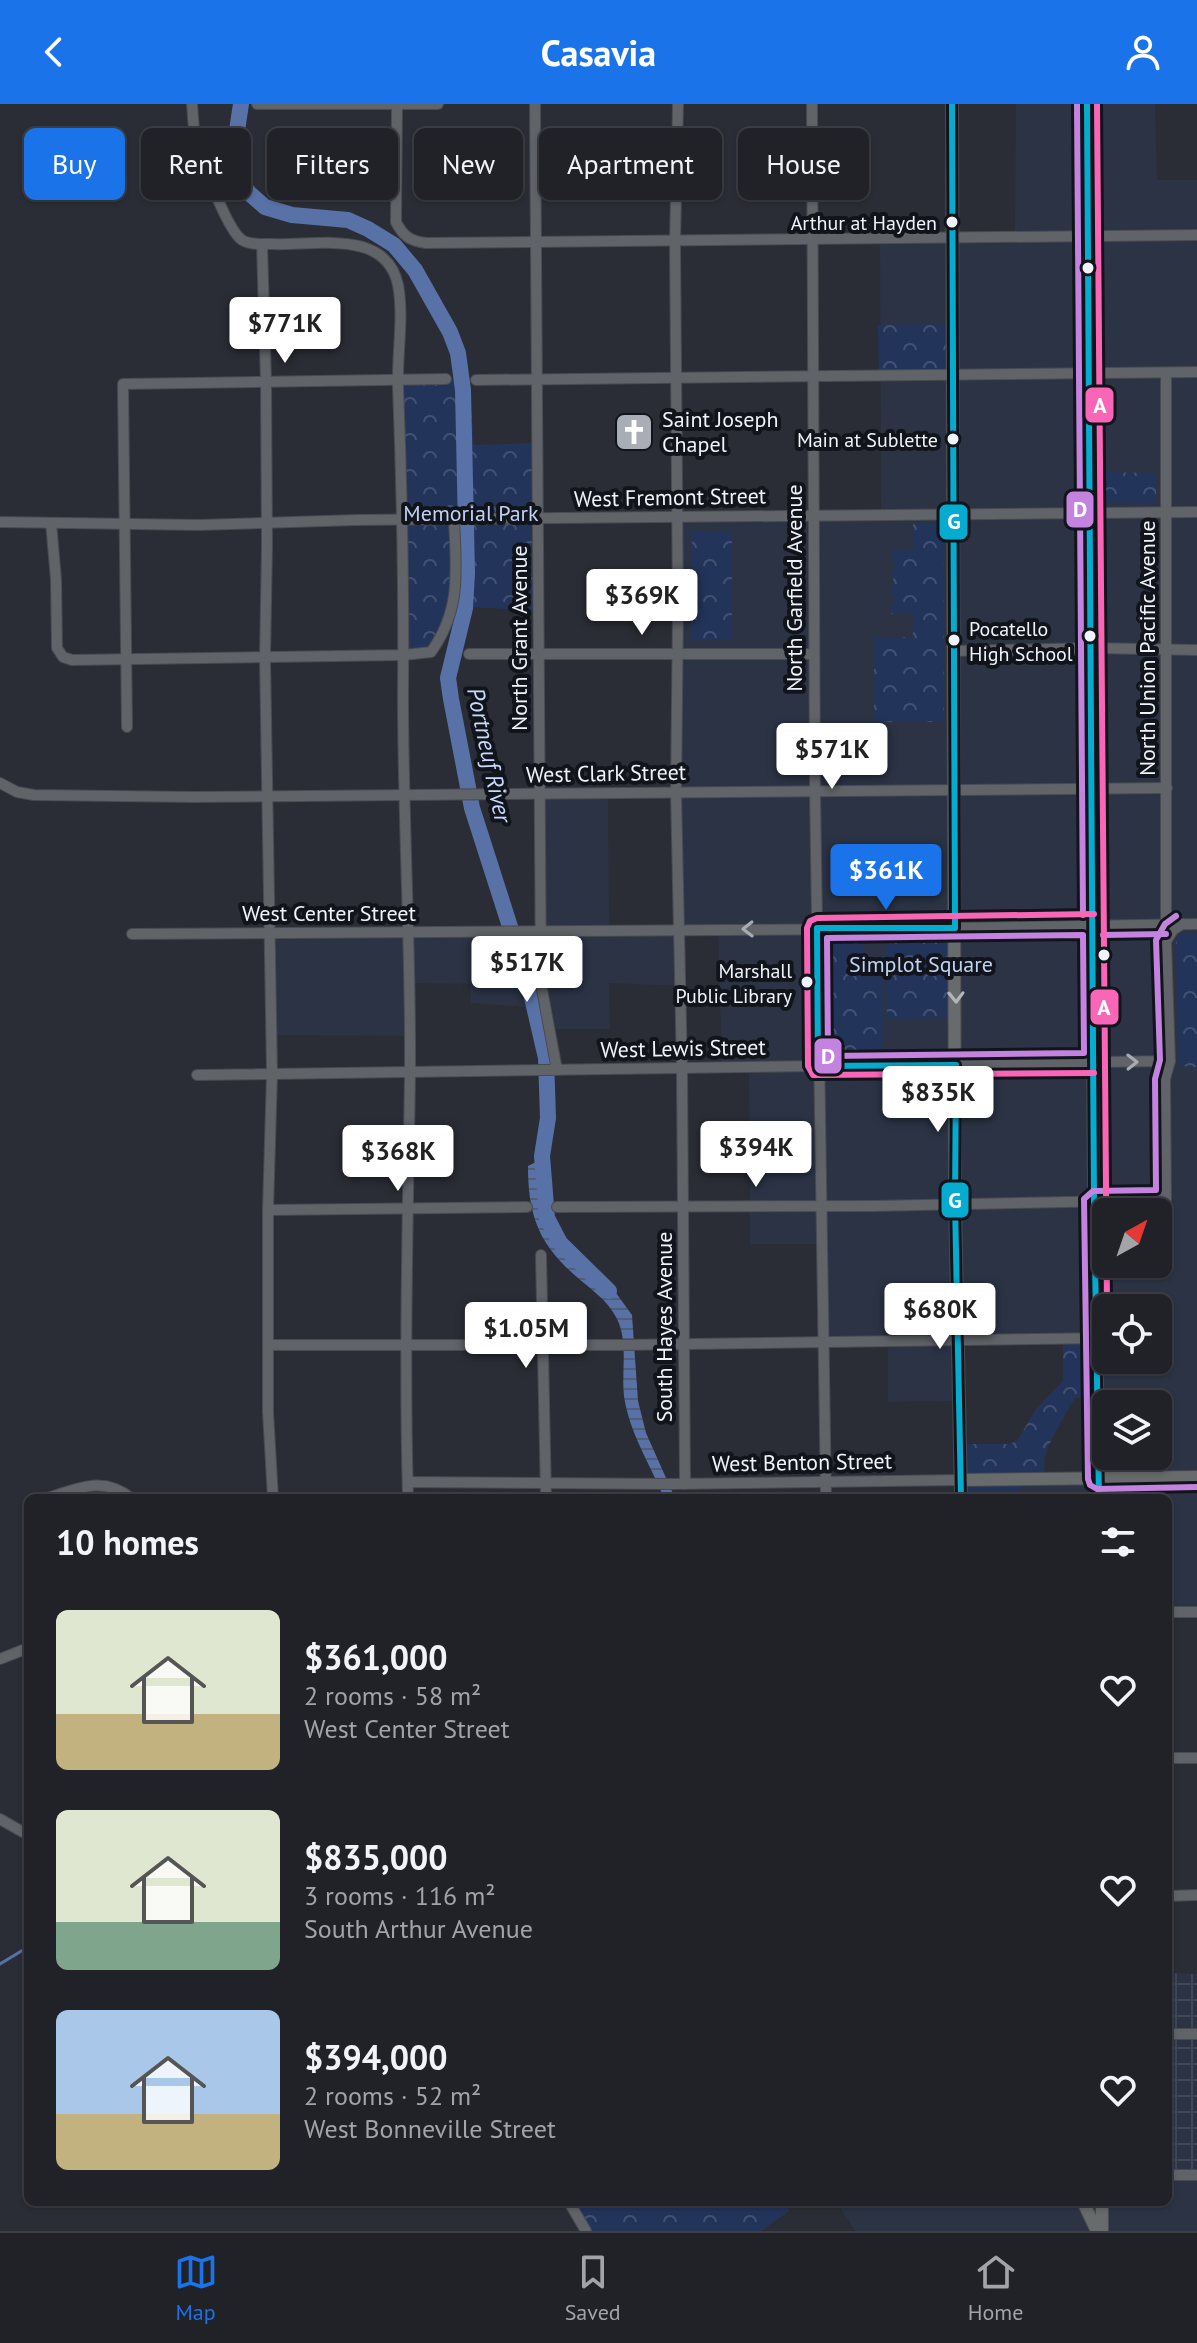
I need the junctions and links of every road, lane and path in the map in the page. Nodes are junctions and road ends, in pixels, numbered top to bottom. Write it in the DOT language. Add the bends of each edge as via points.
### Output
graph roads {
  1 [pos="192,104"];
  2 [pos="438,104"];
  3 [pos="535,104"];
  4 [pos="678,104"];
  5 [pos="812,104"];
  6 [pos="952,104"];
  7 [pos="1087,104"];
  8 [pos="257,105"];
  9 [pos="397,105"];
  10 [pos="1088,235"];
  11 [pos="1197,235"];
  12 [pos="954,239"];
  13 [pos="813,241"];
  14 [pos="536,242"];
  15 [pos="675,242"];
  16 [pos="262,244"];
  17 [pos="1197,372"];
  18 [pos="1088,373"];
  19 [pos="1166,373"];
  20 [pos="954,375"];
  21 [pos="813,377"];
  22 [pos="446,379"];
  23 [pos="676,379"];
  24 [pos="398,380"];
  25 [pos="476,380"];
  26 [pos="537,380"];
  27 [pos="266,382"];
  28 [pos="1197,512"];
  29 [pos="1090,513"];
  30 [pos="1167,513"];
  31 [pos="952,515"];
  32 [pos="814,516"];
  33 [pos="678,517"];
  34 [pos="538,518"];
  35 [pos="454,519"];
  36 [pos="404,520"];
  37 [pos="0,522"];
  38 [pos="51,523"];
  39 [pos="267,523"];
  40 [pos="125,524"];
  41 [pos="1092,648"];
  42 [pos="1168,650"];
  43 [pos="1197,650"];
  44 [pos="954,651"];
  45 [pos="469,654"];
  46 [pos="539,654"];
  47 [pos="677,654"];
  48 [pos="814,654"];
  49 [pos="404,655"];
  50 [pos="265,658"];
  51 [pos="126,660"];
  52 [pos="127,727"];
  53 [pos="0,783"];
  54 [pos="1091,788"];
  55 [pos="1167,788"];
  56 [pos="955,790"];
  57 [pos="815,791"];
  58 [pos="676,792"];
  59 [pos="540,794"];
  60 [pos="403,795"];
  61 [pos="268,796"];
  62 [pos="1094,924"];
  63 [pos="1146,924"];
  64 [pos="1166,924"];
  65 [pos="1182,924"];
  66 [pos="1197,924"];
  67 [pos="817,928"];
  68 [pos="955,928"];
  69 [pos="679,931"];
  70 [pos="270,932"];
  71 [pos="408,932"];
  72 [pos="541,932"];
  73 [pos="132,934"];
  74 [pos="1166,941"];
  75 [pos="1170,1061"];
  76 [pos="1094,1063"];
  77 [pos="956,1065"];
  78 [pos="818,1066"];
  79 [pos="682,1069"];
  80 [pos="557,1070"];
  81 [pos="410,1072"];
  82 [pos="272,1074"];
  83 [pos="197,1075"];
  84 [pos="1094,1198"];
  85 [pos="1166,1198"];
  86 [pos="1092,1201"];
  87 [pos="955,1203"];
  88 [pos="683,1206"];
  89 [pos="821,1206"];
  90 [pos="527,1207"];
  91 [pos="557,1207"];
  92 [pos="268,1210"];
  93 [pos="406,1210"];
  94 [pos="541,1255"];
  95 [pos="1092,1338"];
  96 [pos="958,1340"];
  97 [pos="823,1342"];
  98 [pos="542,1344"];
  99 [pos="684,1344"];
  100 [pos="269,1345"];
  101 [pos="406,1345"];
  102 [pos="1098,1470"];
  103 [pos="1152,1470"];
  104 [pos="1178,1477"];
  105 [pos="1195,1477"];
  106 [pos="1098,1479"];
  107 [pos="961,1480"];
  108 [pos="408,1482"];
  109 [pos="825,1482"];
  110 [pos="546,1483"];
  111 [pos="679,1484"];
  112 [pos="61,1494"];
  113 [pos="126,1494"];
  114 [pos="273,1494"];
  115 [pos="408,1494"];
  116 [pos="546,1494"];
  117 [pos="826,1494"];
  118 [pos="961,1494"];
  119 [pos="1099,1494"];
  120 [pos="1172,1612"];
  121 [pos="1197,1612"];
  122 [pos="24,1650"];
  123 [pos="0,1659"];
  124 [pos="1172,1758"];
  125 [pos="1197,1758"];
  126 [pos="0,1819"];
  127 [pos="24,1833"];
  128 [pos="1197,1895"];
  129 [pos="1172,1896"];
  130 [pos="1172,2034"];
  131 [pos="1197,2034"];
  132 [pos="1172,2175"];
  133 [pos="1197,2175"];
  134 [pos="571,2206"];
  135 [pos="1085,2206"];
  136 [pos="1102,2206"];
  137 [pos="586,2231"];
  138 [pos="1100,2231"];
  1 -- 16 [label="street" via="194,133 231,226 241,240"];
  2 -- 9 [label="street"];
  3 -- 14 [label="street, North Grant Avenue"];
  4 -- 15 [label="street, South Hayes Avenue"];
  5 -- 13 [label="street, North Garfield Avenue"];
  6 -- 12 [label="main road"];
  7 -- 10 [label="main road"];
  8 -- 9 [label="street"];
  9 -- 14 [label="street" via="396,222 401,232 411,241"];
  10 -- 11 [label="street"];
  10 -- 12 [label="street"];
  10 -- 18 [label="main road"];
  12 -- 13 [label="street"];
  12 -- 20 [label="main road"];
  13 -- 15 [label="street"];
  13 -- 21 [label="street, North Garfield Avenue"];
  14 -- 15 [label="street"];
  14 -- 26 [label="street, North Grant Avenue"];
  15 -- 23 [label="street, South Hayes Avenue"];
  16 -- 24 [label="street" via="358,244 383,257 399,291"];
  16 -- 27 [label="street"];
  17 -- 19 [label="street"];
  18 -- 19 [label="street"];
  18 -- 20 [label="street"];
  18 -- 29 [label="main road"];
  19 -- 30 [label="street, North Union Pacific Avenue"];
  20 -- 21 [label="street"];
  20 -- 31 [label="main road"];
  21 -- 23 [label="street"];
  21 -- 32 [label="street, North Garfield Avenue"];
  22 -- 24 [label="street"];
  23 -- 26 [label="street"];
  23 -- 33 [label="street, South Hayes Avenue"];
  24 -- 27 [label="street"];
  24 -- 36 [label="street"];
  25 -- 26 [label="street"];
  26 -- 34 [label="street, North Grant Avenue"];
  27 -- 39 [label="street"];
  27 -- 40 [label="street" via="123,384"];
  28 -- 30 [label="street, West Fremont Street"];
  29 -- 30 [label="street, West Fremont Street"];
  29 -- 31 [label="street, West Fremont Street"];
  29 -- 41 [label="main road"];
  30 -- 42 [label="street, North Union Pacific Avenue"];
  31 -- 32 [label="street, West Fremont Street"];
  31 -- 44 [label="main road"];
  32 -- 33 [label="street, West Fremont Street"];
  32 -- 48 [label="street, North Garfield Avenue"];
  33 -- 34 [label="street, West Fremont Street"];
  33 -- 47 [label="street, South Hayes Avenue"];
  34 -- 35 [label="street, West Fremont Street"];
  34 -- 46 [label="street, North Grant Avenue"];
  35 -- 36 [label="street, West Fremont Street"];
  35 -- 49 [label="street" via="454,606 431,652"];
  36 -- 39 [label="street, West Fremont Street"];
  36 -- 49 [label="street"];
  37 -- 38 [label="street, West Fremont Street"];
  38 -- 40 [label="street, West Fremont Street"];
  38 -- 51 [label="street" via="57,648 72,660"];
  39 -- 40 [label="street, West Fremont Street"];
  39 -- 50 [label="street"];
  40 -- 51 [label="street"];
  41 -- 42 [label="street"];
  41 -- 44 [label="street"];
  41 -- 54 [label="main road"];
  42 -- 43 [label="street"];
  42 -- 55 [label="street, North Union Pacific Avenue"];
  44 -- 56 [label="main road"];
  45 -- 46 [label="street"];
  46 -- 47 [label="street"];
  46 -- 59 [label="street, North Grant Avenue"];
  47 -- 48 [label="street"];
  47 -- 58 [label="street, South Hayes Avenue"];
  48 -- 57 [label="street, North Garfield Avenue"];
  49 -- 50 [label="street"];
  49 -- 60 [label="street"];
  50 -- 51 [label="street"];
  50 -- 61 [label="street"];
  51 -- 52 [label="street"];
  53 -- 61 [label="street, West Clark Street" via="34,795"];
  54 -- 55 [label="street, West Clark Street"];
  54 -- 56 [label="street, West Clark Street"];
  54 -- 62 [label="main road"];
  55 -- 64 [label="street, North Union Pacific Avenue"];
  56 -- 57 [label="street, West Clark Street"];
  56 -- 68 [label="main road"];
  57 -- 58 [label="street, West Clark Street"];
  57 -- 67 [label="street, North Garfield Avenue"];
  58 -- 59 [label="street, West Clark Street"];
  58 -- 69 [label="street, South Hayes Avenue"];
  59 -- 60 [label="street, West Clark Street"];
  59 -- 72 [label="street, North Grant Avenue"];
  60 -- 61 [label="street, West Clark Street"];
  60 -- 71 [label="street"];
  61 -- 70 [label="street"];
  62 -- 63 [label="street, West Center Street"];
  62 -- 68 [label="street, West Center Street"];
  62 -- 76 [label="main road"];
  63 -- 64 [label="street, West Center Street"];
  63 -- 74 [label="street"];
  64 -- 65 [label="street, West Center Street"];
  65 -- 66 [label="street, West Center Street"];
  65 -- 74 [label="street"];
  67 -- 68 [label="street, West Center Street"];
  67 -- 69 [label="street, West Center Street, one-way"];
  67 -- 78 [label="street, North Garfield Avenue"];
  68 -- 77 [label="main road, one-way"];
  69 -- 72 [label="street, West Center Street"];
  69 -- 79 [label="street, South Hayes Avenue"];
  70 -- 71 [label="street, West Center Street"];
  70 -- 73 [label="street, West Center Street"];
  70 -- 82 [label="street"];
  71 -- 72 [label="street, West Center Street"];
  71 -- 81 [label="street"];
  72 -- 80 [label="street, North Grant Avenue" via="541,984"];
  74 -- 75 [label="street"];
  76 -- 75 [label="street, West Lewis Street, one-way"];
  75 -- 85 [label="street" via="1165,1079"];
  76 -- 77 [label="street, West Lewis Street"];
  76 -- 84 [label="main road"];
  77 -- 78 [label="street, West Lewis Street"];
  77 -- 87 [label="main road"];
  78 -- 79 [label="street, West Lewis Street"];
  78 -- 89 [label="street, North Garfield Avenue"];
  79 -- 80 [label="street, West Lewis Street"];
  79 -- 88 [label="street, South Hayes Avenue"];
  80 -- 81 [label="street, West Lewis Street"];
  81 -- 82 [label="street, West Lewis Street"];
  81 -- 93 [label="street"];
  82 -- 83 [label="street, West Lewis Street"];
  82 -- 92 [label="street"];
  86 -- 87 [label="street"];
  87 -- 89 [label="street"];
  87 -- 96 [label="main road"];
  88 -- 89 [label="street"];
  88 -- 91 [label="street"];
  88 -- 99 [label="street, South Hayes Avenue"];
  89 -- 97 [label="street, North Garfield Avenue"];
  90 -- 93 [label="street"];
  92 -- 93 [label="street"];
  92 -- 100 [label="street"];
  93 -- 101 [label="street"];
  94 -- 98 [label="street"];
  95 -- 96 [label="street"];
  96 -- 97 [label="street"];
  96 -- 107 [label="main road"];
  97 -- 99 [label="street"];
  97 -- 109 [label="street, North Garfield Avenue"];
  98 -- 99 [label="street"];
  98 -- 101 [label="street"];
  98 -- 110 [label="street"];
  99 -- 111 [label="street, South Hayes Avenue"];
  100 -- 101 [label="street"];
  100 -- 114 [label="street"];
  101 -- 108 [label="street"];
  102 -- 106 [label="main road"];
  103 -- 104 [label="main road"];
  104 -- 105 [label="main road, West Benton Street"];
  104 -- 106 [label="main road, West Benton Street"];
  106 -- 107 [label="main road, West Benton Street"];
  106 -- 119 [label="main road"];
  107 -- 109 [label="street, West Benton Street"];
  107 -- 118 [label="main road"];
  108 -- 110 [label="street, West Benton Street"];
  108 -- 115 [label="street"];
  109 -- 111 [label="street, West Benton Street"];
  109 -- 117 [label="street, North Garfield Avenue"];
  110 -- 111 [label="street, West Benton Street"];
  110 -- 116 [label="street"];
  112 -- 113 [label="street" via="106,1484"];
  120 -- 121 [label="street"];
  122 -- 123 [label="street"];
  124 -- 125 [label="street"];
  126 -- 127 [label="street"];
  128 -- 129 [label="street"];
  130 -- 131 [label="street"];
  132 -- 133 [label="street"];
  134 -- 137 [label="street"];
  135 -- 138 [label="main road"];
  136 -- 138 [label="main road"];
}
